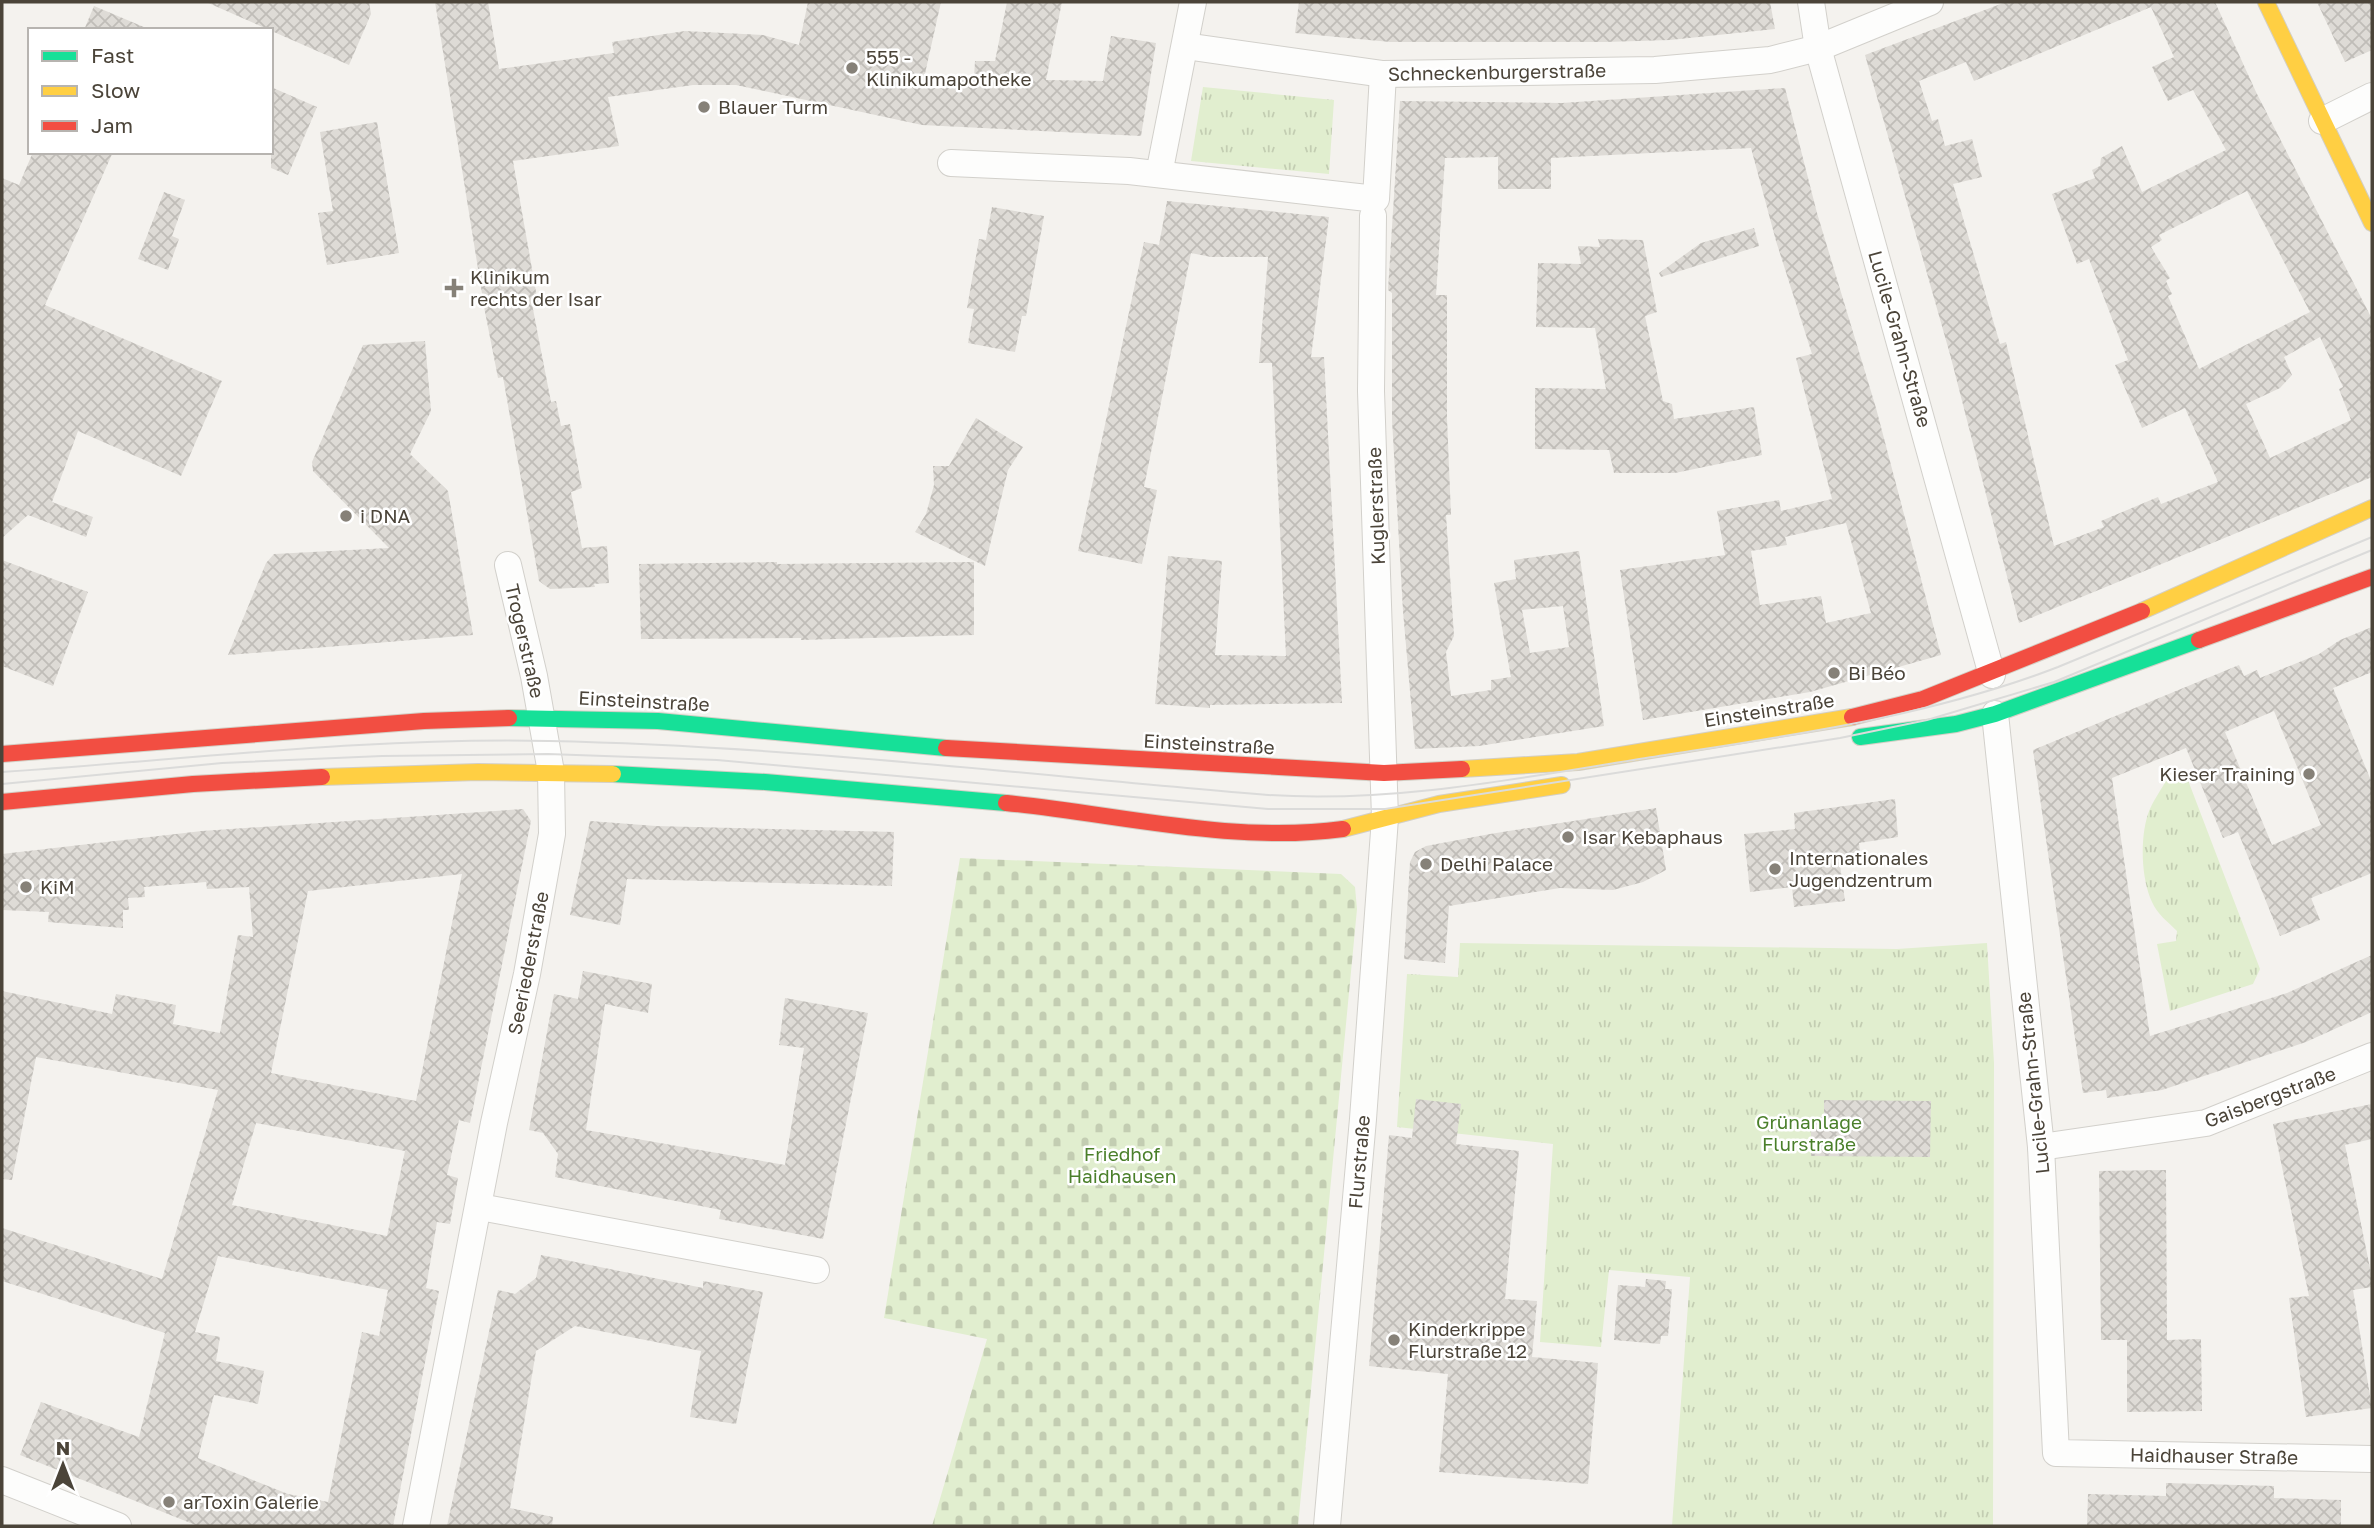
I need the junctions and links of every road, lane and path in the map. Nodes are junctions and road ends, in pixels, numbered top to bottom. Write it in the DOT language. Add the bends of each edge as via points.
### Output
graph roads {
  1 [pos="1193,2"];
  2 [pos="1811,2"];
  3 [pos="1930,2"];
  4 [pos="2266,2"];
  5 [pos="1185,46"];
  6 [pos="1818,48"];
  7 [pos="1383,74"];
  8 [pos="2372,96"];
  9 [pos="2322,121"];
  10 [pos="951,163"];
  11 [pos="1159,174"];
  12 [pos="1375,208"];
  13 [pos="2372,223"];
  14 [pos="2372,509"];
  15 [pos="508,565"];
  16 [pos="2372,577"];
  17 [pos="1992,675"];
  18 [pos="1994,714"];
  19 [pos="541,717"];
  20 [pos="1841,740"];
  21 [pos="2,754"];
  22 [pos="551,772"];
  23 [pos="1584,782"];
  24 [pos="1385,796"];
  25 [pos="2,802"];
  26 [pos="2372,1056"];
  27 [pos="2041,1147"];
  28 [pos="480,1207"];
  29 [pos="816,1270"];
  30 [pos="2056,1453"];
  31 [pos="2372,1459"];
  32 [pos="2,1480"];
  33 [pos="118,1526"];
  34 [pos="416,1526"];
  35 [pos="1327,1526"];
  1 -- 5 [label="street"];
  2 -- 6 [label="street, Lucile-Grahn-Straße"];
  3 -- 6 [label="street, Schneckenburgerstraße"];
  4 -- 9 [label="main road"];
  5 -- 7 [label="street, Schneckenburgerstraße"];
  5 -- 11 [label="street"];
  6 -- 7 [label="street, Schneckenburgerstraße" via="1770,60 1655,70"];
  6 -- 17 [label="street, Lucile-Grahn-Straße"];
  7 -- 12 [label="street, Kuglerstraße"];
  8 -- 9 [label="street"];
  9 -- 13 [label="main road"];
  10 -- 11 [label="street"];
  11 -- 12 [label="street"];
  12 -- 24 [label="street, Kuglerstraße" via="1371,391"];
  14 -- 17 [label="main road, Einsteinstraße"];
  15 -- 19 [label="street, Trogerstraße"];
  16 -- 18 [label="main road"];
  17 -- 24 [label="main road, Einsteinstraße" via="1858,716"];
  18 -- 20 [label="main road"];
  18 -- 27 [label="street, Lucile-Grahn-Straße"];
  19 -- 21 [label="main road, Einsteinstraße" via="424,721"];
  19 -- 22 [label="street, Seeriederstraße"];
  19 -- 24 [label="main road, Einsteinstraße" via="658,721"];
  22 -- 24 [label="main road, Einsteinstraße" via="768,782 1274,832 1339,830"];
  22 -- 25 [label="main road, Einsteinstraße" via="271,777"];
  22 -- 28 [label="street, Seeriederstraße" via="550,846"];
  23 -- 24 [label="main road, Einsteinstraße" via="1425,807"];
  24 -- 35 [label="street, Flurstraße" via="1364,1111"];
  26 -- 27 [label="street, Gaisbergstraße" via="2206,1123"];
  27 -- 30 [label="street, Lucile-Grahn-Straße"];
  28 -- 29 [label="street"];
  28 -- 34 [label="street, Seeriederstraße"];
  30 -- 31 [label="street, Haidhauser Straße"];
  32 -- 33 [label="street"];
}
